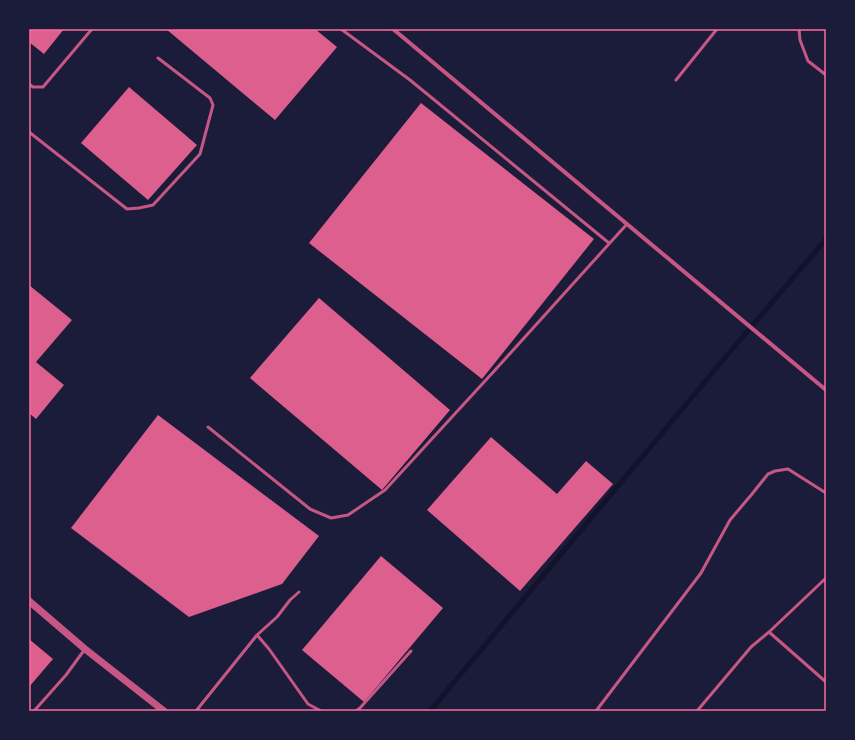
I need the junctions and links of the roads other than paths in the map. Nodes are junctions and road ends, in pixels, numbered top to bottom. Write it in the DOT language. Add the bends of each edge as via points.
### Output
graph roads {
  1 [pos="92,29"];
  2 [pos="341,29"];
  3 [pos="393,29"];
  4 [pos="717,29"];
  5 [pos="799,29"];
  6 [pos="158,58"];
  7 [pos="826,75"];
  8 [pos="676,80"];
  9 [pos="29,84"];
  10 [pos="29,132"];
  11 [pos="627,224"];
  12 [pos="609,243"];
  13 [pos="826,390"];
  14 [pos="208,427"];
  15 [pos="826,493"];
  16 [pos="826,578"];
  17 [pos="299,592"];
  18 [pos="29,601"];
  19 [pos="769,632"];
  20 [pos="257,636"];
  21 [pos="85,649"];
  22 [pos="411,651"];
  23 [pos="826,682"];
  24 [pos="34,711"];
  25 [pos="164,711"];
  26 [pos="196,711"];
  27 [pos="321,711"];
  28 [pos="356,711"];
  29 [pos="596,711"];
  30 [pos="697,711"];
  1 -- 9 [label="lane" via="43,87 33,87"];
  2 -- 12 [label="lane" via="410,80"];
  3 -- 11 [label="street"];
  4 -- 8 [label="lane"];
  5 -- 7 [label="lane" via="800,40 808,61"];
  6 -- 10 [label="lane" via="210,98 213,105 200,154 153,205 127,209"];
  11 -- 12 [label="lane"];
  11 -- 13 [label="street"];
  12 -- 14 [label="lane" via="385,490 348,515 331,518 310,509"];
  15 -- 29 [label="lane" via="788,470 768,474 730,520 700,573"];
  16 -- 19 [label="lane"];
  17 -- 20 [label="lane"];
  18 -- 21 [label="street"];
  19 -- 23 [label="lane"];
  19 -- 30 [label="lane" via="751,647"];
  20 -- 26 [label="lane"];
  20 -- 27 [label="lane" via="308,704"];
  21 -- 24 [label="lane"];
  21 -- 25 [label="street"];
  22 -- 28 [label="lane"];
}
